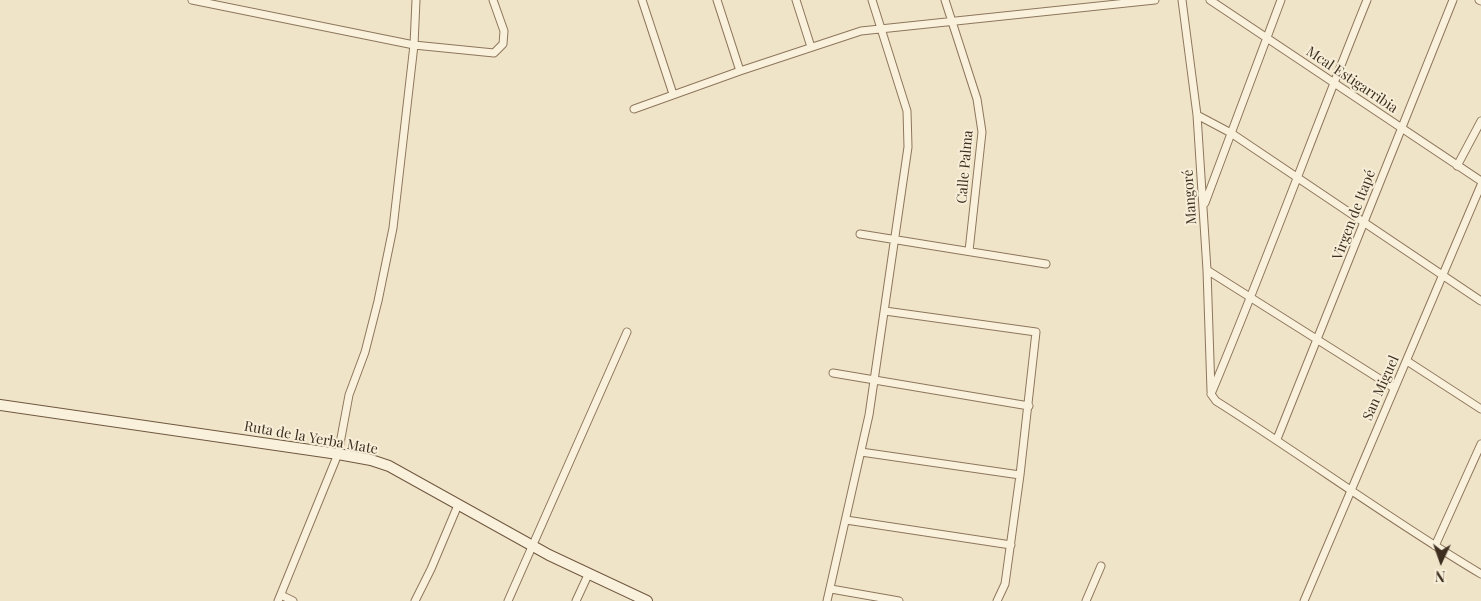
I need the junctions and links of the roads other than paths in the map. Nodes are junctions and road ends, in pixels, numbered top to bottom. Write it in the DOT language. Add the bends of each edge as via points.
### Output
graph roads {
  1 [pos="192,0"];
  2 [pos="236,0"];
  3 [pos="416,0"];
  4 [pos="493,0"];
  5 [pos="642,0"];
  6 [pos="717,0"];
  7 [pos="796,0"];
  8 [pos="872,0"];
  9 [pos="945,0"];
  10 [pos="1155,0"];
  11 [pos="1182,0"];
  12 [pos="1210,0"];
  13 [pos="1281,0"];
  14 [pos="1368,0"];
  15 [pos="1453,0"];
  16 [pos="232,9"];
  17 [pos="952,23"];
  18 [pos="882,29"];
  19 [pos="1267,38"];
  20 [pos="414,45"];
  21 [pos="812,47"];
  22 [pos="740,71"];
  23 [pos="1334,83"];
  24 [pos="673,94"];
  25 [pos="634,109"];
  26 [pos="1197,115"];
  27 [pos="1481,121"];
  28 [pos="1401,128"];
  29 [pos="1231,133"];
  30 [pos="1457,166"];
  31 [pos="1297,177"];
  32 [pos="1481,181"];
  33 [pos="1481,185"];
  34 [pos="1203,207"];
  35 [pos="1366,222"];
  36 [pos="860,234"];
  37 [pos="895,240"];
  38 [pos="969,251"];
  39 [pos="1046,264"];
  40 [pos="1207,270"];
  41 [pos="1441,275"];
  42 [pos="1251,298"];
  43 [pos="1481,302"];
  44 [pos="885,311"];
  45 [pos="627,332"];
  46 [pos="1318,341"];
  47 [pos="1407,361"];
  48 [pos="833,373"];
  49 [pos="874,380"];
  50 [pos="1394,388"];
  51 [pos="1211,394"];
  52 [pos="0,405"];
  53 [pos="1029,406"];
  54 [pos="1481,409"];
  55 [pos="1277,439"];
  56 [pos="1481,444"];
  57 [pos="861,452"];
  58 [pos="338,454"];
  59 [pos="1020,475"];
  60 [pos="1350,490"];
  61 [pos="458,505"];
  62 [pos="846,520"];
  63 [pos="1010,545"];
  64 [pos="534,546"];
  65 [pos="1435,546"];
  66 [pos="1101,566"];
  67 [pos="1481,574"];
  68 [pos="588,575"];
  69 [pos="831,589"];
  70 [pos="279,598"];
  71 [pos="292,601"];
  72 [pos="415,601"];
  73 [pos="508,601"];
  74 [pos="576,601"];
  75 [pos="647,601"];
  76 [pos="827,601"];
  77 [pos="900,601"];
  78 [pos="996,601"];
  79 [pos="1086,601"];
  80 [pos="1304,601"];
  1 -- 16 [label="street"];
  2 -- 16 [label="street"];
  3 -- 20 [label="street"];
  4 -- 20 [label="street" via="504,31 503,44 494,53"];
  5 -- 24 [label="street"];
  6 -- 22 [label="street"];
  7 -- 21 [label="street"];
  8 -- 18 [label="street"];
  9 -- 17 [label="street, Calle Palma"];
  10 -- 17 [label="street"];
  11 -- 26 [label="street, Mangoré"];
  12 -- 19 [label="street, Mcal Estigarribia"];
  13 -- 19 [label="street"];
  14 -- 23 [label="street"];
  15 -- 28 [label="street, Virgen de Itapé"];
  16 -- 20 [label="street"];
  17 -- 18 [label="street"];
  17 -- 38 [label="street, Calle Palma" via="977,99 982,132"];
  18 -- 21 [label="street"];
  18 -- 37 [label="street" via="907,111 909,130"];
  19 -- 23 [label="street, Mcal Estigarribia"];
  19 -- 29 [label="street"];
  20 -- 58 [label="street" via="393,228 367,344 349,395"];
  21 -- 22 [label="street"];
  22 -- 24 [label="street"];
  23 -- 28 [label="street, Mcal Estigarribia"];
  23 -- 31 [label="street"];
  24 -- 25 [label="street"];
  26 -- 29 [label="street"];
  26 -- 34 [label="street, Mangoré"];
  27 -- 30 [label="street"];
  28 -- 30 [label="street, Mcal Estigarribia"];
  28 -- 35 [label="street, Virgen de Itapé"];
  29 -- 31 [label="street"];
  29 -- 34 [label="street"];
  30 -- 32 [label="street, Mcal Estigarribia"];
  31 -- 35 [label="street"];
  31 -- 42 [label="street"];
  33 -- 41 [label="street, San Miguel"];
  34 -- 40 [label="street, Mangoré"];
  35 -- 41 [label="street"];
  35 -- 46 [label="street, Virgen de Itapé"];
  36 -- 37 [label="street"];
  37 -- 38 [label="street"];
  37 -- 44 [label="street"];
  38 -- 39 [label="street"];
  40 -- 42 [label="street"];
  40 -- 51 [label="street, Mangoré"];
  41 -- 43 [label="street"];
  41 -- 47 [label="street, San Miguel"];
  42 -- 46 [label="street"];
  42 -- 51 [label="street"];
  44 -- 49 [label="street"];
  44 -- 53 [label="street" via="1036,332"];
  45 -- 64 [label="street"];
  46 -- 50 [label="street"];
  46 -- 55 [label="street, Virgen de Itapé"];
  47 -- 50 [label="street, San Miguel"];
  47 -- 54 [label="street"];
  48 -- 49 [label="street"];
  49 -- 53 [label="street"];
  49 -- 57 [label="street"];
  50 -- 60 [label="street, San Miguel"];
  51 -- 55 [label="street" via="1216,401"];
  52 -- 58 [label="main road, Ruta de la Yerba Mate"];
  53 -- 59 [label="street"];
  55 -- 60 [label="street"];
  56 -- 65 [label="street"];
  57 -- 59 [label="street"];
  57 -- 62 [label="street"];
  58 -- 61 [label="main road, Ruta de la Yerba Mate" via="380,463"];
  58 -- 70 [label="street"];
  59 -- 63 [label="street"];
  60 -- 65 [label="street"];
  60 -- 80 [label="street, San Miguel"];
  61 -- 64 [label="main road, Ruta de la Yerba Mate"];
  61 -- 72 [label="street"];
  62 -- 63 [label="street"];
  62 -- 69 [label="street"];
  63 -- 78 [label="street" via="1005,584"];
  64 -- 68 [label="main road, Ruta de la Yerba Mate"];
  64 -- 73 [label="street"];
  65 -- 67 [label="street"];
  66 -- 79 [label="street"];
  68 -- 74 [label="street"];
  68 -- 75 [label="main road, Ruta de la Yerba Mate"];
  69 -- 76 [label="street"];
  69 -- 77 [label="street"];
  70 -- 71 [label="street"];
}
